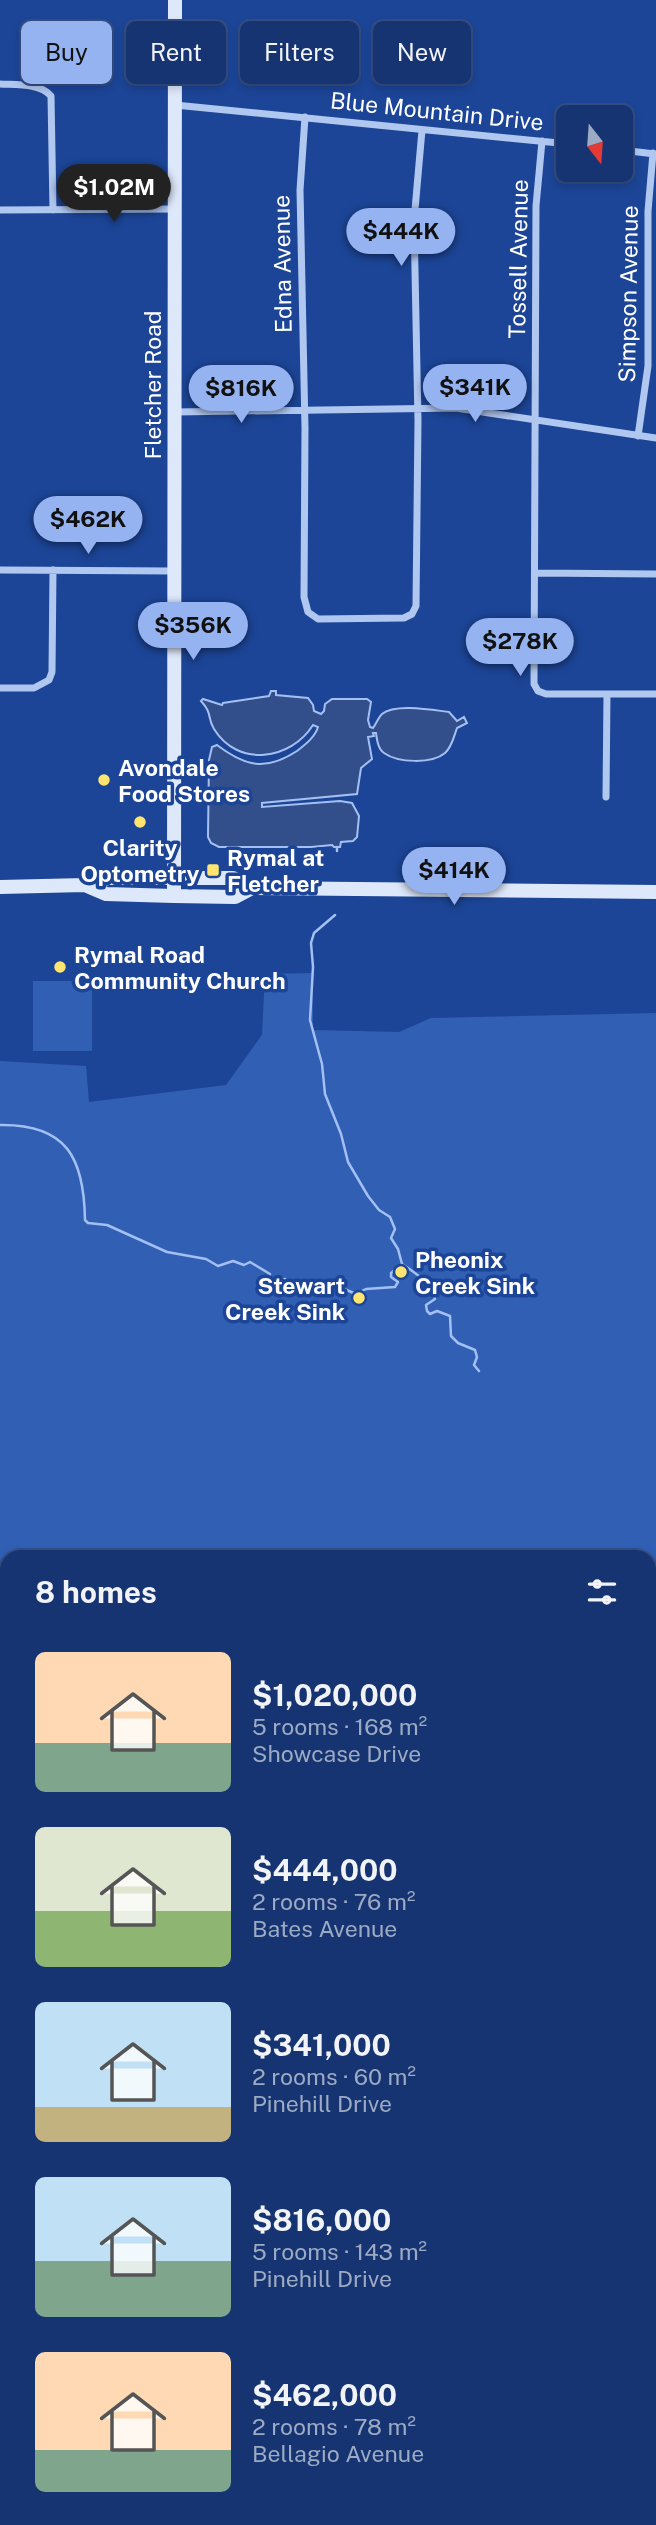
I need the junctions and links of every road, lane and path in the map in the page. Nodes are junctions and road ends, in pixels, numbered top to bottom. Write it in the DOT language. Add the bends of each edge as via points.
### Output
graph roads {
  1 [pos="175,0"];
  2 [pos="0,84"];
  3 [pos="175,105"];
  4 [pos="305,117"];
  5 [pos="422,130"];
  6 [pos="542,141"];
  7 [pos="556,143"];
  8 [pos="634,152"];
  9 [pos="654,154"];
  10 [pos="174,209"];
  11 [pos="0,210"];
  12 [pos="53,210"];
  13 [pos="418,407"];
  14 [pos="305,410"];
  15 [pos="176,412"];
  16 [pos="535,419"];
  17 [pos="638,436"];
  18 [pos="656,438"];
  19 [pos="0,570"];
  20 [pos="52,570"];
  21 [pos="175,571"];
  22 [pos="535,573"];
  23 [pos="656,574"];
  24 [pos="0,688"];
  25 [pos="607,694"];
  26 [pos="656,694"];
  27 [pos="606,797"];
  28 [pos="174,878"];
  29 [pos="85,885"];
  30 [pos="0,887"];
  31 [pos="251,888"];
  32 [pos="656,891"];
  33 [pos="174,896"];
  1 -- 3 [label="street, Fletcher Road"];
  2 -- 12 [label="street" via="37,88 51,96"];
  3 -- 4 [label="street, Blue Mountain Drive"];
  3 -- 10 [label="street, Fletcher Road"];
  4 -- 5 [label="street, Blue Mountain Drive"];
  4 -- 14 [label="street, Edna Avenue" via="300,182"];
  5 -- 6 [label="street, Blue Mountain Drive"];
  5 -- 13 [label="street" via="414,221"];
  6 -- 7 [label="street, Blue Mountain Drive"];
  6 -- 16 [label="street, Tossell Avenue" via="536,206"];
  8 -- 9 [label="street"];
  9 -- 17 [label="street, Simpson Avenue" via="648,211 648,366"];
  10 -- 12 [label="street"];
  10 -- 15 [label="street, Fletcher Road"];
  11 -- 12 [label="street"];
  13 -- 14 [label="street"];
  13 -- 14 [label="street, Edna Avenue" via="417,601 412,614 398,618 318,619 305,607"];
  13 -- 16 [label="street"];
  14 -- 15 [label="street"];
  15 -- 21 [label="street, Fletcher Road"];
  16 -- 17 [label="street"];
  16 -- 22 [label="street, Tossell Avenue"];
  17 -- 18 [label="street"];
  19 -- 20 [label="street"];
  20 -- 21 [label="street"];
  20 -- 24 [label="street" via="49,680 34,688"];
  21 -- 28 [label="street, Fletcher Road"];
  22 -- 23 [label="street"];
  22 -- 25 [label="street, Tossell Avenue" via="535,688 544,694"];
  25 -- 26 [label="street"];
  25 -- 27 [label="street"];
  28 -- 29 [label="street" via="108,878"];
  28 -- 31 [label="street" via="233,878"];
  28 -- 33 [label="street, Fletcher Road"];
  29 -- 30 [label="street"];
  29 -- 33 [label="street" via="106,894"];
  31 -- 32 [label="street"];
  31 -- 33 [label="street" via="235,897"];
}
